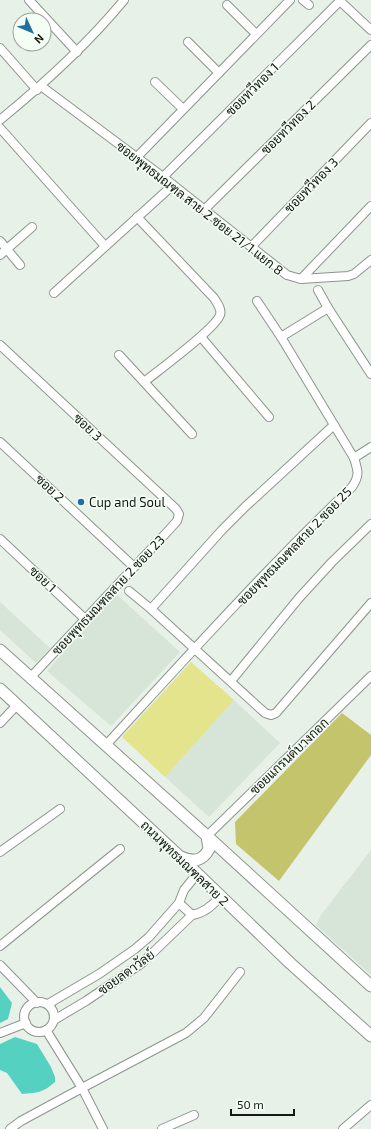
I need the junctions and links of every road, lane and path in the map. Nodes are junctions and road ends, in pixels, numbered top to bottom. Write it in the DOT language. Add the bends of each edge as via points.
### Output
graph roads {
  1 [pos="29,0"];
  2 [pos="124,0"];
  3 [pos="290,0"];
  4 [pos="340,0"];
  5 [pos="227,5"];
  6 [pos="371,30"];
  7 [pos="256,34"];
  8 [pos="188,42"];
  9 [pos="371,45"];
  10 [pos="0,48"];
  11 [pos="77,52"];
  12 [pos="219,72"];
  13 [pos="155,82"];
  14 [pos="39,88"];
  15 [pos="183,109"];
  16 [pos="0,120"];
  17 [pos="371,123"];
  18 [pos="0,128"];
  19 [pos="136,158"];
  20 [pos="163,177"];
  21 [pos="173,185"];
  22 [pos="371,206"];
  23 [pos="204,210"];
  24 [pos="137,217"];
  25 [pos="32,227"];
  26 [pos="0,241"];
  27 [pos="105,246"];
  28 [pos="251,247"];
  29 [pos="7,249"];
  30 [pos="0,255"];
  31 [pos="371,260"];
  32 [pos="20,265"];
  33 [pos="301,279"];
  34 [pos="318,290"];
  35 [pos="54,293"];
  36 [pos="257,301"];
  37 [pos="328,308"];
  38 [pos="201,336"];
  39 [pos="281,337"];
  40 [pos="0,345"];
  41 [pos="119,355"];
  42 [pos="371,374"];
  43 [pos="144,382"];
  44 [pos="269,416"];
  45 [pos="334,425"];
  46 [pos="192,434"];
  47 [pos="0,442"];
  48 [pos="371,447"];
  49 [pos="354,458"];
  50 [pos="176,509"];
  51 [pos="371,524"];
  52 [pos="0,539"];
  53 [pos="134,567"];
  54 [pos="129,591"];
  55 [pos="371,603"];
  56 [pos="151,609"];
  57 [pos="85,619"];
  58 [pos="194,648"];
  59 [pos="0,650"];
  60 [pos="371,676"];
  61 [pos="30,678"];
  62 [pos="231,681"];
  63 [pos="2,694"];
  64 [pos="17,705"];
  65 [pos="0,723"];
  66 [pos="106,745"];
  67 [pos="60,809"];
  68 [pos="207,836"];
  69 [pos="120,849"];
  70 [pos="0,852"];
  71 [pos="178,856"];
  72 [pos="197,874"];
  73 [pos="220,897"];
  74 [pos="179,903"];
  75 [pos="192,915"];
  76 [pos="0,946"];
  77 [pos="0,965"];
  78 [pos="240,972"];
  79 [pos="371,986"];
  80 [pos="37,1002"];
  81 [pos="48,1004"];
  82 [pos="54,1020"];
  83 [pos="26,1023"];
  84 [pos="46,1030"];
  85 [pos="0,1032"];
  86 [pos="371,1036"];
  87 [pos="82,1088"];
  88 [pos="371,1105"];
  89 [pos="194,1115"];
  90 [pos="10,1129"];
  91 [pos="103,1129"];
  92 [pos="162,1129"];
  93 [pos="343,1129"];
  1 -- 11 [label="street"];
  2 -- 11 [label="street"];
  3 -- 7 [label="street"];
  4 -- 6 [label="street"];
  4 -- 20 [label="street, ซอยทวีทอง 1"];
  5 -- 7 [label="street"];
  7 -- 12 [label="street"];
  8 -- 12 [label="street"];
  9 -- 23 [label="street, ซอยทวีทอง 2"];
  10 -- 14 [label="street, ซอยพุทธมณฑล สาย 2 ซอย 21/1 แยก 8"];
  11 -- 14 [label="street"];
  12 -- 15 [label="street"];
  13 -- 15 [label="street"];
  14 -- 16 [label="street"];
  14 -- 19 [label="street, ซอยพุทธมณฑล สาย 2 ซอย 21/1 แยก 8"];
  15 -- 19 [label="street"];
  17 -- 28 [label="street, ซอยทวีทอง 3"];
  18 -- 27 [label="street"];
  19 -- 20 [label="street, ซอยพุทธมณฑล สาย 2 ซอย 21/1 แยก 8"];
  20 -- 21 [label="street, ซอยพุทธมณฑล สาย 2 ซอย 21/1 แยก 8"];
  21 -- 23 [label="street, ซอยพุทธมณฑล สาย 2 ซอย 21/1 แยก 8"];
  21 -- 24 [label="street"];
  22 -- 33 [label="street"];
  23 -- 28 [label="street, ซอยพุทธมณฑล สาย 2 ซอย 21/1 แยก 8"];
  24 -- 27 [label="street"];
  24 -- 38 [label="street" via="219,306 221,313 218,319"];
  25 -- 29 [label="street"];
  26 -- 29 [label="street"];
  27 -- 35 [label="street"];
  28 -- 33 [label="street, ซอยพุทธมณฑล สาย 2 ซอย 21/1 แยก 8" via="287,274"];
  29 -- 30 [label="street"];
  29 -- 32 [label="street"];
  31 -- 33 [label="street, ซอยพุทธมณฑล สาย 2 ซอย 21/1 แยก 8" via="348,276"];
  34 -- 37 [label="street"];
  36 -- 39 [label="street, ซอยพุทธมณฑลสาย 2 ซอย 25"];
  37 -- 39 [label="street"];
  37 -- 42 [label="street"];
  38 -- 43 [label="street"];
  38 -- 44 [label="street"];
  39 -- 45 [label="street, ซอยพุทธมณฑลสาย 2 ซอย 25"];
  40 -- 50 [label="street, ซอย 3"];
  41 -- 43 [label="street"];
  43 -- 46 [label="street"];
  45 -- 49 [label="street, ซอยพุทธมณฑลสาย 2 ซอย 25"];
  45 -- 56 [label="street" via="222,530"];
  47 -- 53 [label="street, ซอย 2"];
  48 -- 49 [label="street"];
  49 -- 58 [label="street, ซอยพุทธมณฑลสาย 2 ซอย 25" via="358,471 357,479 352,486"];
  50 -- 53 [label="street, ซอยพุทธมณฑลสาย 2 ซอย 23" via="179,514 177,521"];
  51 -- 62 [label="street" via="299,598"];
  52 -- 57 [label="street, ซอย 1"];
  53 -- 57 [label="street, ซอยพุทธมณฑลสาย 2 ซอย 23"];
  54 -- 56 [label="street"];
  55 -- 62 [label="street" via="276,713 265,713"];
  56 -- 58 [label="street"];
  57 -- 61 [label="street, ซอยพุทธมณฑลสาย 2 ซอย 23"];
  58 -- 62 [label="street"];
  58 -- 66 [label="street, ซอยพุทธมณฑลสาย 2 ซอย 25"];
  59 -- 61 [label="main road"];
  60 -- 68 [label="street, ซอยแกรนด์บางกอก"];
  61 -- 66 [label="main road"];
  63 -- 64 [label="main road, ถนนพุทธมณฑลสาย 2"];
  64 -- 65 [label="street"];
  64 -- 71 [label="main road, ถนนพุทธมณฑลสาย 2"];
  66 -- 68 [label="main road"];
  67 -- 70 [label="street"];
  68 -- 71 [label="main road" via="209,849 203,857 192,860"];
  68 -- 79 [label="main road"];
  69 -- 76 [label="street"];
  71 -- 72 [label="main road, ถนนพุทธมณฑลสาย 2"];
  72 -- 73 [label="main road, ถนนพุทธมณฑลสาย 2"];
  72 -- 74 [label="street, ซอยลดาวัลย์" via="184,890"];
  73 -- 75 [label="street, ซอยลดาวัลย์" via="199,914"];
  73 -- 86 [label="main road, ถนนพุทธมณฑลสาย 2"];
  74 -- 75 [label="street"];
  74 -- 81 [label="street, ซอยลดาวัลย์" via="135,949"];
  75 -- 82 [label="street, ซอยลดาวัลย์" via="142,963"];
  77 -- 80 [label="street"];
  78 -- 87 [label="street" via="204,1018 186,1033"];
  80 -- 81 [label="street"];
  80 -- 83 [label="street" via="25,1012"];
  81 -- 82 [label="street" via="54,1014"];
  82 -- 84 [label="street, ซอยลดาวัลย์"];
  83 -- 84 [label="street" via="35,1031"];
  83 -- 85 [label="street"];
  84 -- 87 [label="street"];
  87 -- 90 [label="street" via="20,1121"];
  87 -- 91 [label="street"];
  88 -- 93 [label="street"];
  89 -- 92 [label="street"];
}
